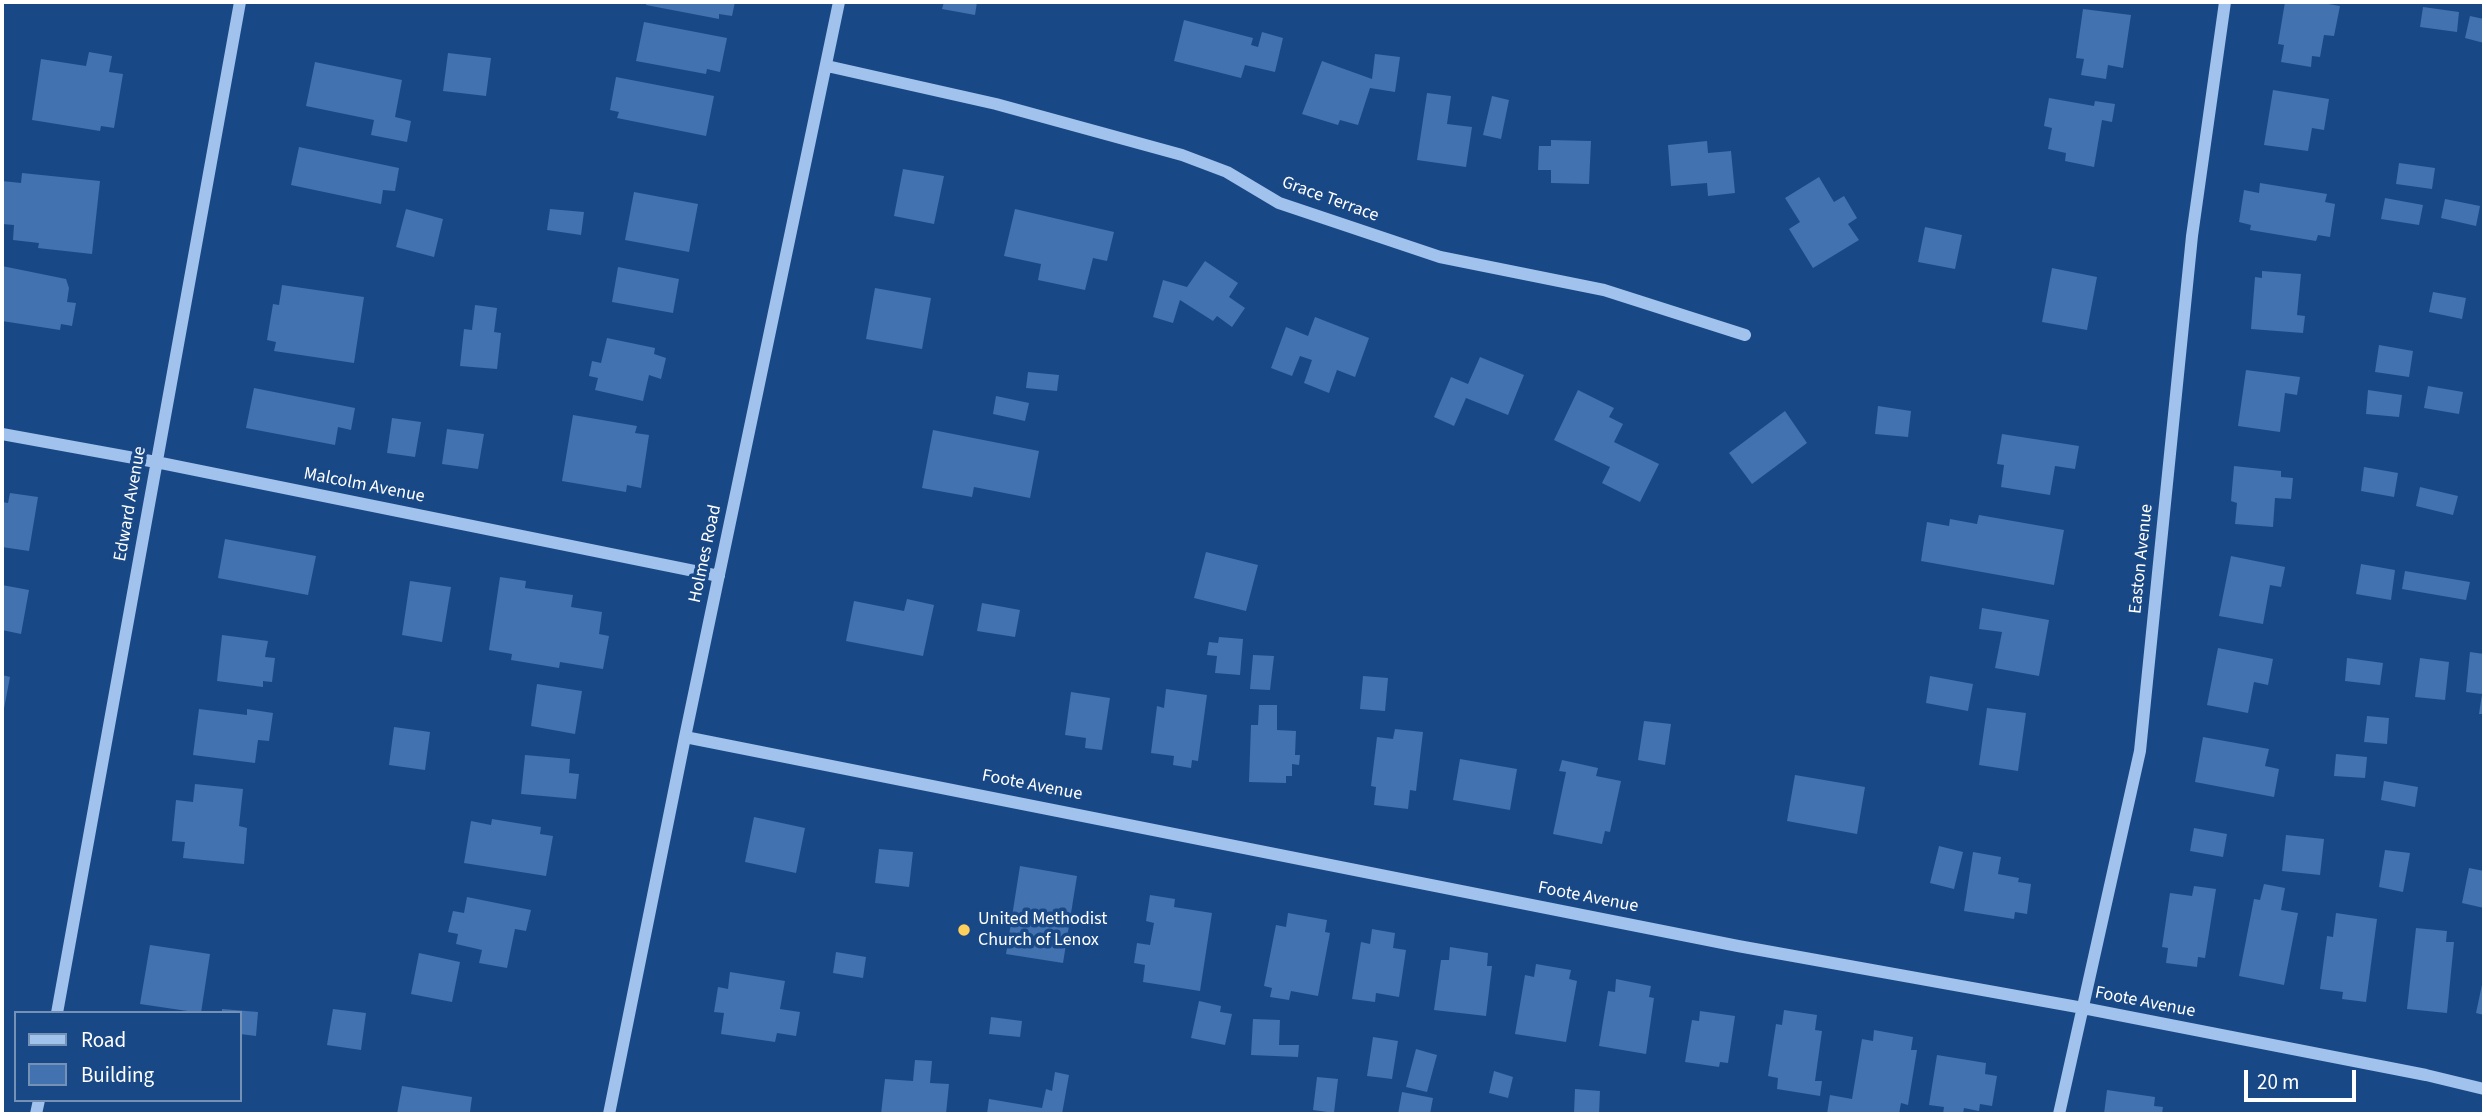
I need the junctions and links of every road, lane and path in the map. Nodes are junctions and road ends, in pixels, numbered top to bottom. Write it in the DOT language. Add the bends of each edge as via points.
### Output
graph roads {
  1 [pos="240,2"];
  2 [pos="839,2"];
  3 [pos="2225,2"];
  4 [pos="827,66"];
  5 [pos="1745,335"];
  6 [pos="2,434"];
  7 [pos="156,462"];
  8 [pos="719,576"];
  9 [pos="685,737"];
  10 [pos="2083,1009"];
  11 [pos="57,1011"];
  12 [pos="2484,1089"];
  13 [pos="609,1114"];
  14 [pos="2059,1114"];
  1 -- 7 [label="street, Edward Avenue"];
  2 -- 4 [label="street, Holmes Road"];
  3 -- 10 [label="street, Easton Avenue" via="2192,236 2140,751"];
  4 -- 5 [label="street, Grace Terrace" via="996,104 1182,155 1227,172 1279,203 1440,257 1604,290"];
  4 -- 8 [label="street, Holmes Road"];
  6 -- 7 [label="street, Malcolm Avenue"];
  7 -- 8 [label="street, Malcolm Avenue"];
  7 -- 11 [label="street, Edward Avenue"];
  8 -- 9 [label="street, Holmes Road"];
  9 -- 10 [label="street, Foote Avenue" via="1738,946"];
  9 -- 13 [label="street, Holmes Road"];
  10 -- 12 [label="street, Foote Avenue"];
  10 -- 14 [label="street, Easton Avenue"];
}
